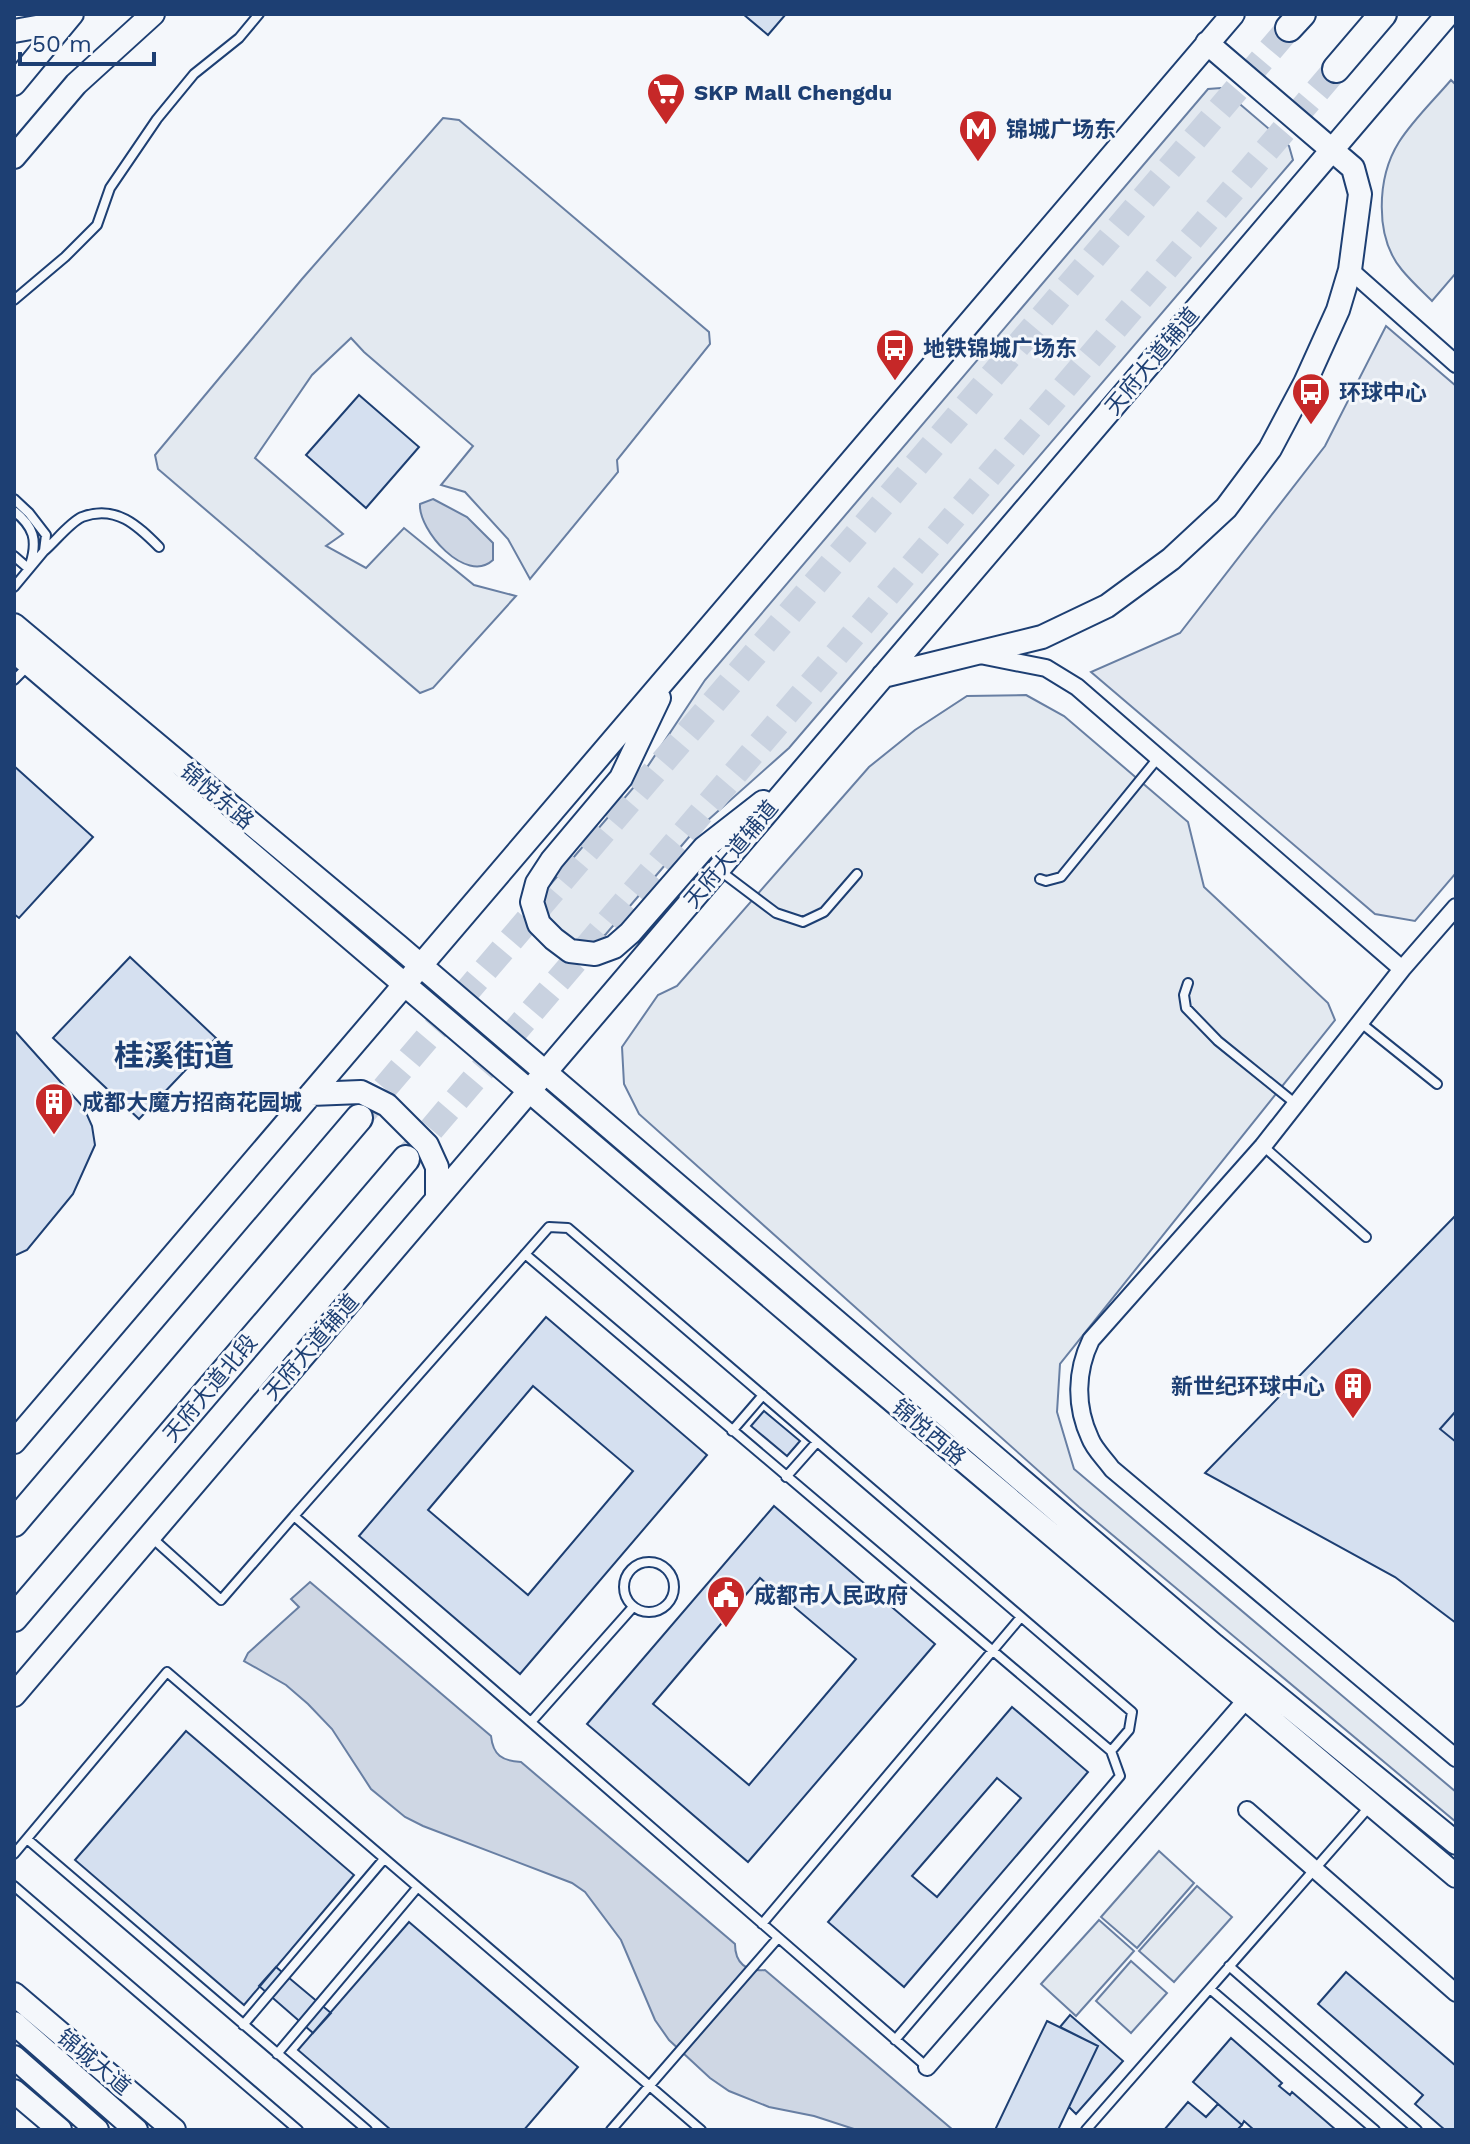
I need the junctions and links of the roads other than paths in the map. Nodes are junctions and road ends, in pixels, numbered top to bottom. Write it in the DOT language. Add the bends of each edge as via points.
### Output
graph roads {
  1 [pos="71,14"];
  2 [pos="153,14"];
  3 [pos="259,14"];
  4 [pos="1233,14"];
  5 [pos="1383,14"];
  6 [pos="1448,14"];
  7 [pos="14,31"];
  8 [pos="1207,43"];
  9 [pos="1336,69"];
  10 [pos="14,84"];
  11 [pos="1332,150"];
  12 [pos="14,157"];
  13 [pos="1350,270"];
  14 [pos="14,300"];
  15 [pos="1456,364"];
  16 [pos="14,499"];
  17 [pos="14,511"];
  18 [pos="159,547"];
  19 [pos="44,551"];
  20 [pos="14,556"];
  21 [pos="29,569"];
  22 [pos="14,587"];
  23 [pos="14,625"];
  24 [pos="974,655"];
  25 [pos="19,665"];
  26 [pos="674,668"];
  27 [pos="883,676"];
  28 [pos="1158,758"];
  29 [pos="798,776"];
  30 [pos="719,869"];
  31 [pos="857,874"];
  32 [pos="1040,879"];
  33 [pos="1456,907"];
  34 [pos="420,966"];
  35 [pos="1402,969"];
  36 [pos="405,983"];
  37 [pos="1188,983"];
  38 [pos="1360,1022"];
  39 [pos="544,1073"];
  40 [pos="1437,1084"];
  41 [pos="529,1091"];
  42 [pos="311,1094"];
  43 [pos="1296,1104"];
  44 [pos="359,1118"];
  45 [pos="1263,1146"];
  46 [pos="406,1159"];
  47 [pos="437,1199"];
  48 [pos="1366,1237"];
  49 [pos="525,1254"];
  50 [pos="763,1395"];
  51 [pos="732,1431"];
  52 [pos="14,1442"];
  53 [pos="817,1442"];
  54 [pos="786,1477"];
  55 [pos="294,1516"];
  56 [pos="14,1523"];
  57 [pos="149,1536"];
  58 [pos="633,1607"];
  59 [pos="1021,1617"];
  60 [pos="14,1618"];
  61 [pos="991,1652"];
  62 [pos="14,1695"];
  63 [pos="1246,1700"];
  64 [pos="531,1722"];
  65 [pos="1111,1751"];
  66 [pos="1456,1758"];
  67 [pos="1372,1804"];
  68 [pos="1247,1810"];
  69 [pos="27,1839"];
  70 [pos="1456,1843"];
  71 [pos="14,1854"];
  72 [pos="384,1859"];
  73 [pos="1314,1870"];
  74 [pos="1456,1876"];
  75 [pos="14,1886"];
  76 [pos="417,1888"];
  77 [pos="762,1924"];
  78 [pos="778,1938"];
  79 [pos="1229,1966"];
  80 [pos="1210,1989"];
  81 [pos="1456,1993"];
  82 [pos="14,1994"];
  83 [pos="14,2023"];
  84 [pos="243,2025"];
  85 [pos="895,2040"];
  86 [pos="277,2054"];
  87 [pos="14,2057"];
  88 [pos="927,2067"];
  89 [pos="649,2087"];
  90 [pos="14,2091"];
  91 [pos="60,2130"];
  92 [pos="97,2130"];
  93 [pos="136,2130"];
  94 [pos="174,2130"];
  95 [pos="298,2130"];
  96 [pos="367,2130"];
  97 [pos="611,2130"];
  98 [pos="701,2130"];
  99 [pos="1086,2130"];
  100 [pos="1375,2130"];
  101 [pos="1417,2130"];
  1 -- 7 [label="street"];
  1 -- 10 [label="street"];
  2 -- 12 [label="street" via="76,84"];
  3 -- 14 [label="lane" via="239,38 194,74 157,119 110,188 97,225"];
  4 -- 8 [label="street"];
  5 -- 9 [label="main road"];
  6 -- 11 [label="street, 天府大道辅道"];
  8 -- 11 [label="street"];
  8 -- 26 [label="street"];
  11 -- 13 [label="street" via="1353,168 1360,194"];
  11 -- 27 [label="street, 天府大道辅道"];
  13 -- 15 [label="street"];
  13 -- 24 [label="street" via="1305,383 1270,449 1226,508 1171,559 1107,606 1042,637"];
  16 -- 19 [label="lane" via="46,535"];
  17 -- 21 [label="lane" via="35,535"];
  18 -- 19 [label="lane" via="134,521 110,514 81,518"];
  19 -- 21 [label="lane"];
  20 -- 21 [label="lane"];
  21 -- 22 [label="lane"];
  23 -- 34 [label="street, 锦悦东路"];
  24 -- 27 [label="street"];
  24 -- 28 [label="street" via="1046,668 1077,687"];
  25 -- 36 [label="street, 锦悦东路"];
  26 -- 29 [label="street" via="621,778 537,883 532,902 539,924 554,939 570,951 595,954 614,947 704,848"];
  26 -- 34 [label="street"];
  27 -- 29 [label="street, 天府大道辅道"];
  28 -- 32 [label="lane" via="1061,877"];
  28 -- 35 [label="street"];
  29 -- 30 [label="street, 天府大道辅道"];
  30 -- 31 [label="lane" via="776,913 803,922 824,912"];
  30 -- 39 [label="street, 天府大道辅道"];
  33 -- 35 [label="street"];
  34 -- 36 [label="street"];
  34 -- 39 [label="street, 锦悦西路"];
  35 -- 38 [label="street"];
  36 -- 41 [label="street, 锦悦西路"];
  36 -- 42 [label="street"];
  37 -- 43 [label="lane" via="1186,1008"];
  38 -- 40 [label="lane"];
  38 -- 43 [label="street"];
  39 -- 41 [label="street, 天府大道辅道"];
  39 -- 70 [label="street, 锦悦西路" via="1202,1635"];
  41 -- 47 [label="street, 天府大道辅道"];
  41 -- 63 [label="street, 锦悦西路"];
  42 -- 47 [label="street" via="361,1092 387,1105 427,1145 437,1167"];
  42 -- 52 [label="street"];
  43 -- 45 [label="street"];
  44 -- 56 [label="main road"];
  45 -- 48 [label="lane"];
  45 -- 66 [label="street" via="1091,1340 1081,1360 1078,1397 1090,1439 1112,1469"];
  46 -- 60 [label="main road, 天府大道北段"];
  47 -- 57 [label="street, 天府大道辅道"];
  49 -- 50 [label="lane" via="549,1227 568,1228"];
  49 -- 51 [label="lane"];
  49 -- 55 [label="lane"];
  50 -- 51 [label="lane"];
  50 -- 53 [label="lane"];
  51 -- 54 [label="lane"];
  53 -- 54 [label="lane"];
  53 -- 59 [label="lane"];
  54 -- 61 [label="lane"];
  55 -- 57 [label="lane" via="221,1600"];
  55 -- 64 [label="lane"];
  57 -- 62 [label="street, 天府大道辅道"];
  58 -- 58 [label="lane" via="649,1612 665,1606 674,1592 666,1568 651,1562 629,1570 624,1593"];
  58 -- 64 [label="lane"];
  59 -- 61 [label="lane"];
  59 -- 65 [label="lane" via="1132,1712 1129,1730"];
  61 -- 65 [label="lane"];
  61 -- 77 [label="lane"];
  63 -- 67 [label="street, 锦悦西路"];
  63 -- 88 [label="street"];
  64 -- 77 [label="lane"];
  65 -- 85 [label="lane" via="1120,1776"];
  67 -- 73 [label="lane"];
  67 -- 74 [label="street, 锦悦西路"];
  68 -- 73 [label="street"];
  69 -- 71 [label="lane"];
  69 -- 72 [label="lane" via="167,1672"];
  69 -- 84 [label="lane"];
  72 -- 76 [label="lane"];
  72 -- 84 [label="lane"];
  73 -- 79 [label="lane"];
  73 -- 81 [label="street"];
  75 -- 95 [label="lane"];
  76 -- 86 [label="lane"];
  76 -- 89 [label="lane"];
  77 -- 78 [label="lane"];
  78 -- 85 [label="lane"];
  78 -- 89 [label="lane"];
  79 -- 80 [label="lane"];
  79 -- 101 [label="lane"];
  80 -- 99 [label="lane"];
  80 -- 100 [label="lane"];
  82 -- 94 [label="street, 锦城大道"];
  83 -- 93 [label="street"];
  84 -- 86 [label="lane"];
  85 -- 88 [label="lane"];
  86 -- 96 [label="lane"];
  87 -- 92 [label="street"];
  89 -- 97 [label="lane"];
  89 -- 98 [label="lane"];
  90 -- 91 [label="street"];
}
